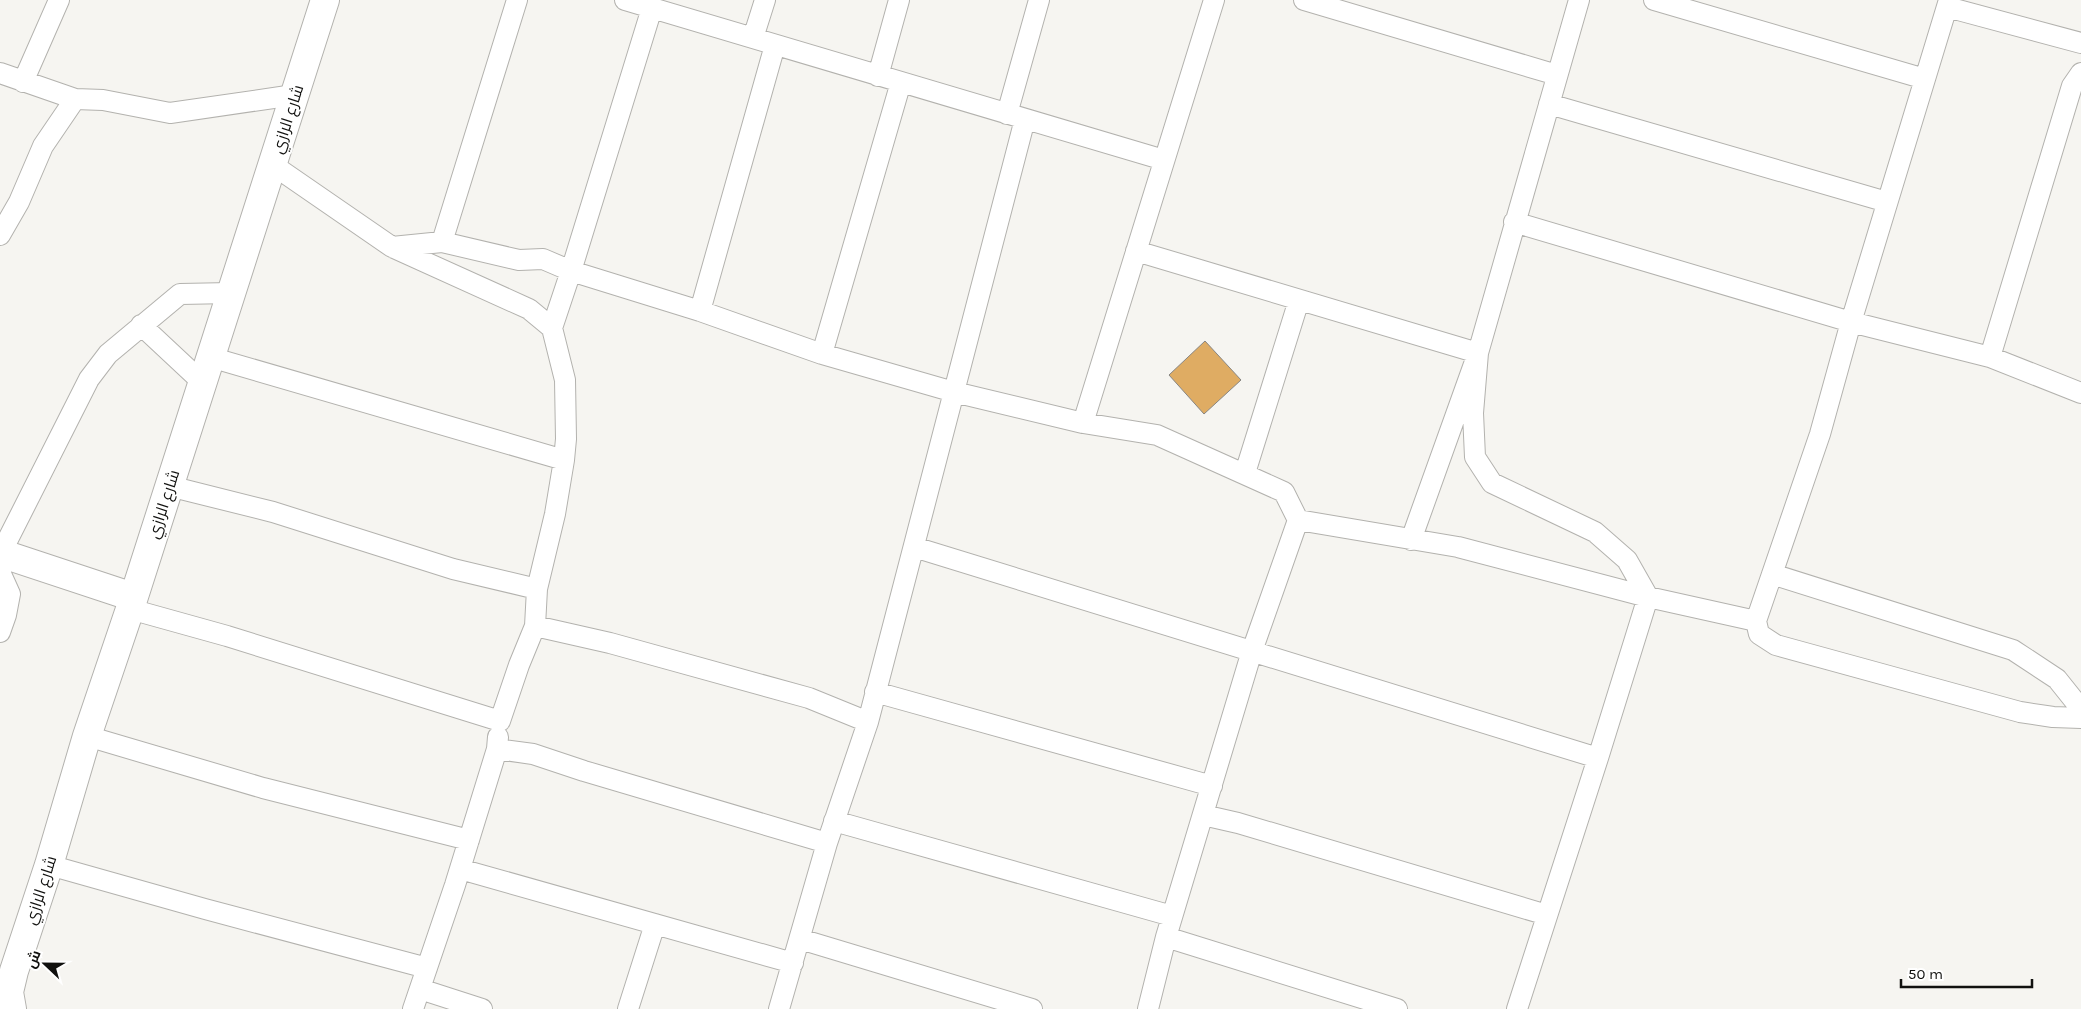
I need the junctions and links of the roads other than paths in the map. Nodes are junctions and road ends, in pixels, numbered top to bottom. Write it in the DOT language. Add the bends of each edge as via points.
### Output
graph roads {
  1 [pos="59,0"];
  2 [pos="325,0"];
  3 [pos="517,0"];
  4 [pos="625,0"];
  5 [pos="764,0"];
  6 [pos="899,0"];
  7 [pos="1039,0"];
  8 [pos="1214,0"];
  9 [pos="1304,0"];
  10 [pos="1579,0"];
  11 [pos="1654,0"];
  12 [pos="1948,3"];
  13 [pos="652,8"];
  14 [pos="753,38"];
  15 [pos="2081,43"];
  16 [pos="775,45"];
  17 [pos="0,73"];
  18 [pos="2081,73"];
  19 [pos="878,76"];
  20 [pos="1557,76"];
  21 [pos="1924,79"];
  22 [pos="23,82"];
  23 [pos="901,82"];
  24 [pos="294,95"];
  25 [pos="75,99"];
  26 [pos="1549,104"];
  27 [pos="1016,117"];
  28 [pos="1164,160"];
  29 [pos="272,165"];
  30 [pos="1887,202"];
  31 [pos="1514,222"];
  32 [pos="0,235"];
  33 [pos="442,242"];
  34 [pos="392,247"];
  35 [pos="1136,251"];
  36 [pos="571,271"];
  37 [pos="231,293"];
  38 [pos="1299,300"];
  39 [pos="700,312"];
  40 [pos="1851,322"];
  41 [pos="141,325"];
  42 [pos="552,328"];
  43 [pos="822,354"];
  44 [pos="1478,354"];
  45 [pos="1990,357"];
  46 [pos="206,370"];
  47 [pos="954,392"];
  48 [pos="2081,393"];
  49 [pos="1083,423"];
  50 [pos="564,460"];
  51 [pos="1245,473"];
  52 [pos="169,486"];
  53 [pos="1298,520"];
  54 [pos="1411,540"];
  55 [pos="914,547"];
  56 [pos="1,553"];
  57 [pos="1772,574"];
  58 [pos="537,589"];
  59 [pos="1648,597"];
  60 [pos="132,603"];
  61 [pos="1756,621"];
  62 [pos="535,626"];
  63 [pos="0,632"];
  64 [pos="1252,651"];
  65 [pos="875,692"];
  66 [pos="2081,709"];
  67 [pos="2081,718"];
  68 [pos="500,721"];
  69 [pos="868,722"];
  70 [pos="87,736"];
  71 [pos="496,749"];
  72 [pos="1598,758"];
  73 [pos="1212,786"];
  74 [pos="1203,815"];
  75 [pos="834,821"];
  76 [pos="468,840"];
  77 [pos="827,843"];
  78 [pos="48,865"];
  79 [pos="460,868"];
  80 [pos="1547,915"];
  81 [pos="1172,916"];
  82 [pos="655,924"];
  83 [pos="1166,938"];
  84 [pos="800,939"];
  85 [pos="793,963"];
  86 [pos="427,968"];
  87 [pos="7,969"];
  88 [pos="420,989"];
  89 [pos="11,1007"];
  90 [pos="413,1009"];
  91 [pos="482,1009"];
  92 [pos="628,1009"];
  93 [pos="779,1009"];
  94 [pos="1032,1009"];
  95 [pos="1148,1009"];
  96 [pos="1397,1009"];
  97 [pos="1516,1009"];
  1 -- 22 [label="street"];
  2 -- 24 [label="street, شارع الرازي"];
  3 -- 33 [label="street"];
  4 -- 13 [label="street"];
  5 -- 14 [label="street"];
  6 -- 19 [label="street"];
  7 -- 27 [label="street"];
  8 -- 28 [label="street"];
  9 -- 20 [label="street"];
  10 -- 20 [label="street"];
  11 -- 21 [label="street"];
  12 -- 15 [label="street"];
  12 -- 21 [label="street"];
  13 -- 14 [label="street"];
  13 -- 36 [label="street"];
  14 -- 16 [label="street"];
  16 -- 19 [label="street"];
  16 -- 39 [label="street"];
  17 -- 22 [label="street"];
  18 -- 45 [label="street" via="2072,86"];
  19 -- 23 [label="street"];
  20 -- 26 [label="street"];
  21 -- 30 [label="street"];
  22 -- 25 [label="street"];
  23 -- 27 [label="street"];
  23 -- 43 [label="street"];
  24 -- 25 [label="street" via="170,113 103,100"];
  24 -- 29 [label="street, شارع الرازي"];
  25 -- 32 [label="street" via="43,146 19,202"];
  26 -- 30 [label="street"];
  26 -- 31 [label="street"];
  27 -- 28 [label="street"];
  27 -- 47 [label="street"];
  28 -- 35 [label="street"];
  29 -- 34 [label="street"];
  29 -- 37 [label="street, شارع الرازي"];
  30 -- 40 [label="street"];
  31 -- 40 [label="street"];
  31 -- 44 [label="street"];
  33 -- 34 [label="street"];
  33 -- 36 [label="street" via="519,260 543,259"];
  34 -- 42 [label="street" via="529,308"];
  35 -- 38 [label="street"];
  35 -- 49 [label="street"];
  36 -- 39 [label="street"];
  36 -- 42 [label="street"];
  37 -- 41 [label="street" via="180,294"];
  37 -- 46 [label="street, شارع الرازي"];
  38 -- 44 [label="street"];
  38 -- 51 [label="street"];
  39 -- 43 [label="street"];
  40 -- 45 [label="street"];
  40 -- 57 [label="street" via="1820,434"];
  41 -- 46 [label="street"];
  41 -- 56 [label="street" via="108,354 89,379"];
  42 -- 50 [label="street" via="565,380"];
  43 -- 47 [label="street"];
  44 -- 54 [label="street"];
  44 -- 59 [label="street" via="1473,412 1474,456 1492,483 1595,532 1626,560"];
  45 -- 48 [label="street"];
  46 -- 50 [label="street"];
  46 -- 52 [label="street, شارع الرازي"];
  47 -- 49 [label="street"];
  47 -- 55 [label="street"];
  49 -- 51 [label="street" via="1157,436"];
  50 -- 58 [label="street"];
  51 -- 53 [label="street" via="1284,492"];
  52 -- 58 [label="street" via="273,512 453,569"];
  52 -- 60 [label="street, شارع الرازي"];
  53 -- 54 [label="street"];
  53 -- 64 [label="street"];
  54 -- 59 [label="street" via="1458,547"];
  55 -- 64 [label="street"];
  55 -- 65 [label="street"];
  56 -- 60 [label="street"];
  56 -- 63 [label="street" via="1,574 10,594"];
  57 -- 61 [label="street"];
  57 -- 66 [label="street" via="2013,650 2057,679"];
  58 -- 62 [label="street"];
  59 -- 61 [label="street"];
  59 -- 72 [label="street"];
  60 -- 68 [label="street"];
  60 -- 70 [label="street, شارع الرازي"];
  61 -- 67 [label="street" via="1759,634 1776,645 2020,712"];
  62 -- 68 [label="street"];
  62 -- 69 [label="street" via="610,643 809,698"];
  64 -- 72 [label="street"];
  64 -- 73 [label="street"];
  65 -- 69 [label="street"];
  65 -- 73 [label="street"];
  68 -- 71 [label="street"];
  69 -- 75 [label="street"];
  70 -- 76 [label="street" via="263,788"];
  70 -- 78 [label="street, شارع الرازي"];
  71 -- 76 [label="street"];
  71 -- 77 [label="street" via="533,754"];
  72 -- 80 [label="street"];
  73 -- 74 [label="street"];
  74 -- 80 [label="street"];
  74 -- 81 [label="street"];
  75 -- 77 [label="street"];
  75 -- 81 [label="street"];
  76 -- 79 [label="street"];
  77 -- 84 [label="street"];
  78 -- 86 [label="street"];
  78 -- 87 [label="street, شارع الرازي"];
  79 -- 82 [label="street"];
  79 -- 86 [label="street"];
  80 -- 97 [label="street"];
  81 -- 83 [label="street"];
  82 -- 85 [label="street"];
  82 -- 92 [label="street"];
  83 -- 95 [label="street"];
  83 -- 96 [label="street"];
  84 -- 85 [label="street"];
  84 -- 94 [label="street"];
  85 -- 93 [label="street"];
  86 -- 88 [label="street"];
  87 -- 89 [label="street, شارع الرازي"];
  88 -- 90 [label="street"];
  88 -- 91 [label="street"];
}
